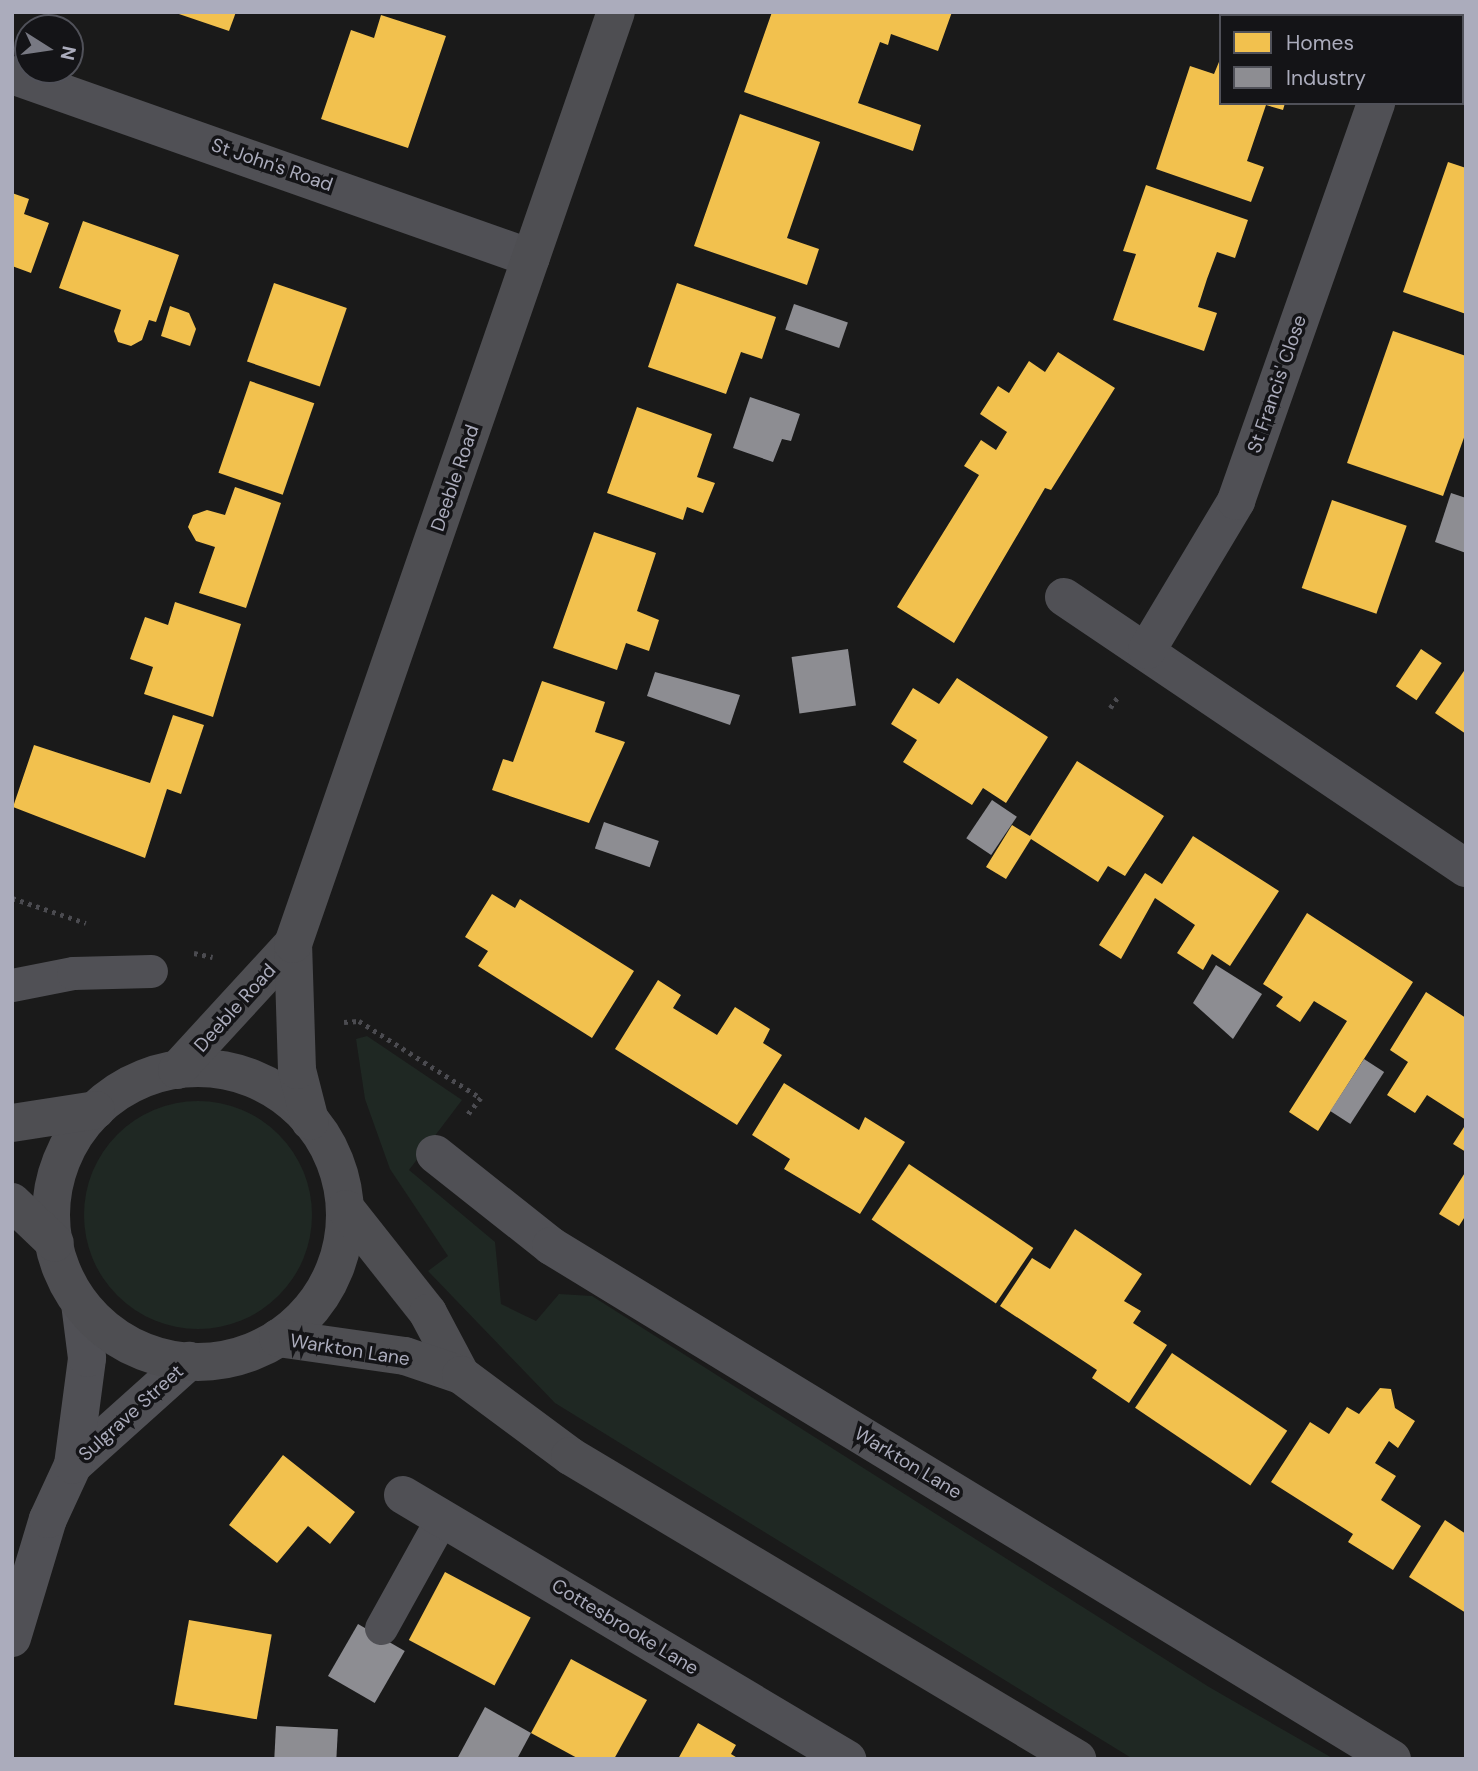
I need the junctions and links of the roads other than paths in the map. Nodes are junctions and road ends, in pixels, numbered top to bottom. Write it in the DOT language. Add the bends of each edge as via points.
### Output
graph roads {
  1 [pos="616,12"];
  2 [pos="12,75"];
  3 [pos="1375,105"];
  4 [pos="531,258"];
  5 [pos="1064,597"];
  6 [pos="1147,650"];
  7 [pos="1466,868"];
  8 [pos="293,944"];
  9 [pos="151,971"];
  10 [pos="12,985"];
  11 [pos="177,1070"];
  12 [pos="96,1111"];
  13 [pos="310,1121"];
  14 [pos="12,1123"];
  15 [pos="435,1154"];
  16 [pos="12,1202"];
  17 [pos="346,1209"];
  18 [pos="55,1243"];
  19 [pos="80,1303"];
  20 [pos="278,1338"];
  21 [pos="188,1362"];
  22 [pos="461,1375"];
  23 [pos="73,1465"];
  24 [pos="403,1495"];
  25 [pos="442,1518"];
  26 [pos="381,1628"];
  27 [pos="12,1638"];
  28 [pos="848,1759"];
  29 [pos="1077,1759"];
  30 [pos="1392,1759"];
  1 -- 4 [label="street, Deeble Road"];
  2 -- 4 [label="street, St John's Road"];
  3 -- 6 [label="street, St Francis' Close" via="1236,501"];
  4 -- 8 [label="street, Deeble Road"];
  5 -- 6 [label="street"];
  6 -- 7 [label="street"];
  8 -- 11 [label="street, Deeble Road"];
  8 -- 13 [label="street, Deeble Road" via="297,1070"];
  9 -- 10 [label="lane" via="73,973"];
  11 -- 12 [label="street" via="113,1094"];
  11 -- 13 [label="street" via="208,1067 244,1074 296,1103"];
  12 -- 14 [label="street"];
  12 -- 18 [label="street" via="80,1126 57,1172 51,1216"];
  13 -- 17 [label="street" via="333,1152"];
  15 -- 30 [label="street, Warkton Lane" via="551,1246"];
  16 -- 18 [label="street"];
  17 -- 20 [label="street" via="345,1239 329,1284 301,1322"];
  17 -- 22 [label="street, Warkton Lane" via="428,1313"];
  18 -- 19 [label="street"];
  19 -- 21 [label="street" via="128,1345"];
  19 -- 23 [label="street, Sulgrave Street" via="87,1358"];
  20 -- 21 [label="street" via="253,1353"];
  20 -- 22 [label="street, Warkton Lane" via="405,1356"];
  21 -- 23 [label="street, Sulgrave Street"];
  22 -- 29 [label="street, Warkton Lane" via="570,1456"];
  23 -- 27 [label="street, Sulgrave Street" via="48,1519"];
  24 -- 25 [label="street, Cottesbrooke Lane"];
  25 -- 26 [label="lane"];
  25 -- 28 [label="street, Cottesbrooke Lane"];
}
